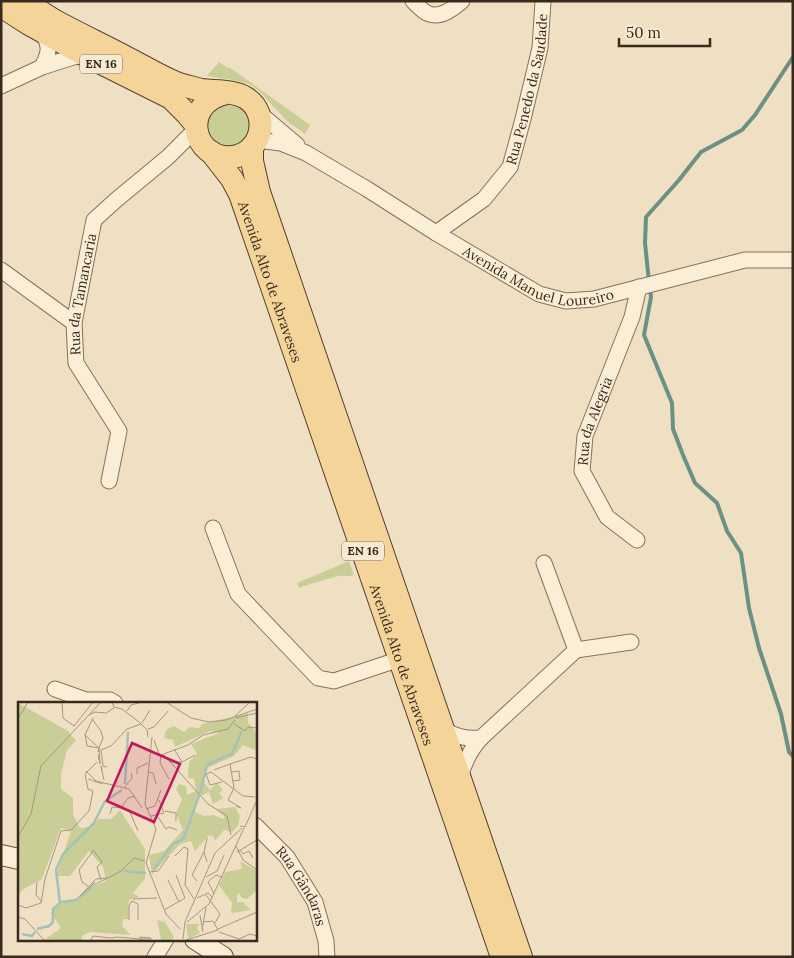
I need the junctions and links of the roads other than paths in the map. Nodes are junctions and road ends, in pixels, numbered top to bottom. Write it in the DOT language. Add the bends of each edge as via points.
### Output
graph roads {
  1 [pos="25,1"];
  2 [pos="413,1"];
  3 [pos="462,1"];
  4 [pos="543,1"];
  5 [pos="1,6"];
  6 [pos="43,32"];
  7 [pos="83,54"];
  8 [pos="42,66"];
  9 [pos="1,86"];
  10 [pos="226,92"];
  11 [pos="258,112"];
  12 [pos="201,138"];
  13 [pos="255,143"];
  14 [pos="306,153"];
  15 [pos="436,233"];
  16 [pos="793,260"];
  17 [pos="1,270"];
  18 [pos="639,287"];
  19 [pos="74,323"];
  20 [pos="109,481"];
  21 [pos="214,528"];
  22 [pos="637,540"];
  23 [pos="544,562"];
  24 [pos="631,642"];
  25 [pos="576,650"];
  26 [pos="400,659"];
  27 [pos="55,689"];
  28 [pos="113,702"];
  29 [pos="442,728"];
  30 [pos="481,738"];
  31 [pos="460,780"];
  32 [pos="256,826"];
  33 [pos="1,855"];
  34 [pos="18,859"];
  35 [pos="165,940"];
  36 [pos="197,940"];
  37 [pos="155,957"];
  38 [pos="224,957"];
  39 [pos="327,957"];
  40 [pos="502,957"];
  41 [pos="521,957"];
  1 -- 10 [label="main road, EN 16" via="55,21 177,83 201,90"];
  2 -- 3 [label="street" via="428,14 442,14"];
  4 -- 15 [label="street, Rua Penedo da Saudade" via="540,48 510,167 484,199"];
  5 -- 6 [label="main road, EN 16"];
  6 -- 7 [label="main road, EN 16"];
  6 -- 8 [label="street" via="48,54"];
  7 -- 8 [label="street"];
  7 -- 12 [label="main road, EN 16" via="171,98 188,114"];
  8 -- 9 [label="street"];
  10 -- 11 [label="main road, EN 16" via="245,97"];
  10 -- 12 [label="main road" via="216,95 201,107 197,116"];
  11 -- 13 [label="main road, EN 16" via="261,121"];
  11 -- 14 [label="street, Avenida Manuel Loureiro"];
  12 -- 13 [label="main road" via="221,157 243,154"];
  12 -- 19 [label="street, Rua da Tamancaria" via="168,157 94,220"];
  12 -- 26 [label="main road, Avenida Alto de Abraveses / EN 16" via="240,194"];
  13 -- 14 [label="street, Avenida Manuel Loureiro" via="281,143"];
  13 -- 29 [label="main road, Avenida Alto de Abraveses / EN 16" via="252,161 258,192"];
  14 -- 15 [label="street, Avenida Manuel Loureiro"];
  15 -- 18 [label="street, Avenida Manuel Loureiro" via="539,294 566,301 585,300"];
  16 -- 18 [label="street, Avenida Manuel Loureiro" via="745,260"];
  17 -- 19 [label="street"];
  18 -- 22 [label="street, Rua da Alegria" via="632,318 586,436 582,471 607,516"];
  19 -- 20 [label="street, Rua da Tamancaria" via="76,363 119,431"];
  21 -- 26 [label="street" via="238,594 318,678 334,681"];
  23 -- 25 [label="street"];
  24 -- 25 [label="street"];
  25 -- 30 [label="street"];
  26 -- 40 [label="main road, Avenida Alto de Abraveses / EN 16"];
  27 -- 28 [label="street" via="86,700"];
  29 -- 30 [label="street" via="462,738"];
  29 -- 31 [label="main road, Avenida Alto de Abraveses / EN 16"];
  30 -- 31 [label="street" via="467,758"];
  31 -- 41 [label="main road, Avenida Alto de Abraveses / EN 16"];
  32 -- 39 [label="street, Rua Gândaras" via="287,857 315,902"];
  33 -- 34 [label="street"];
  35 -- 37 [label="street"];
  36 -- 38 [label="street"];
}
